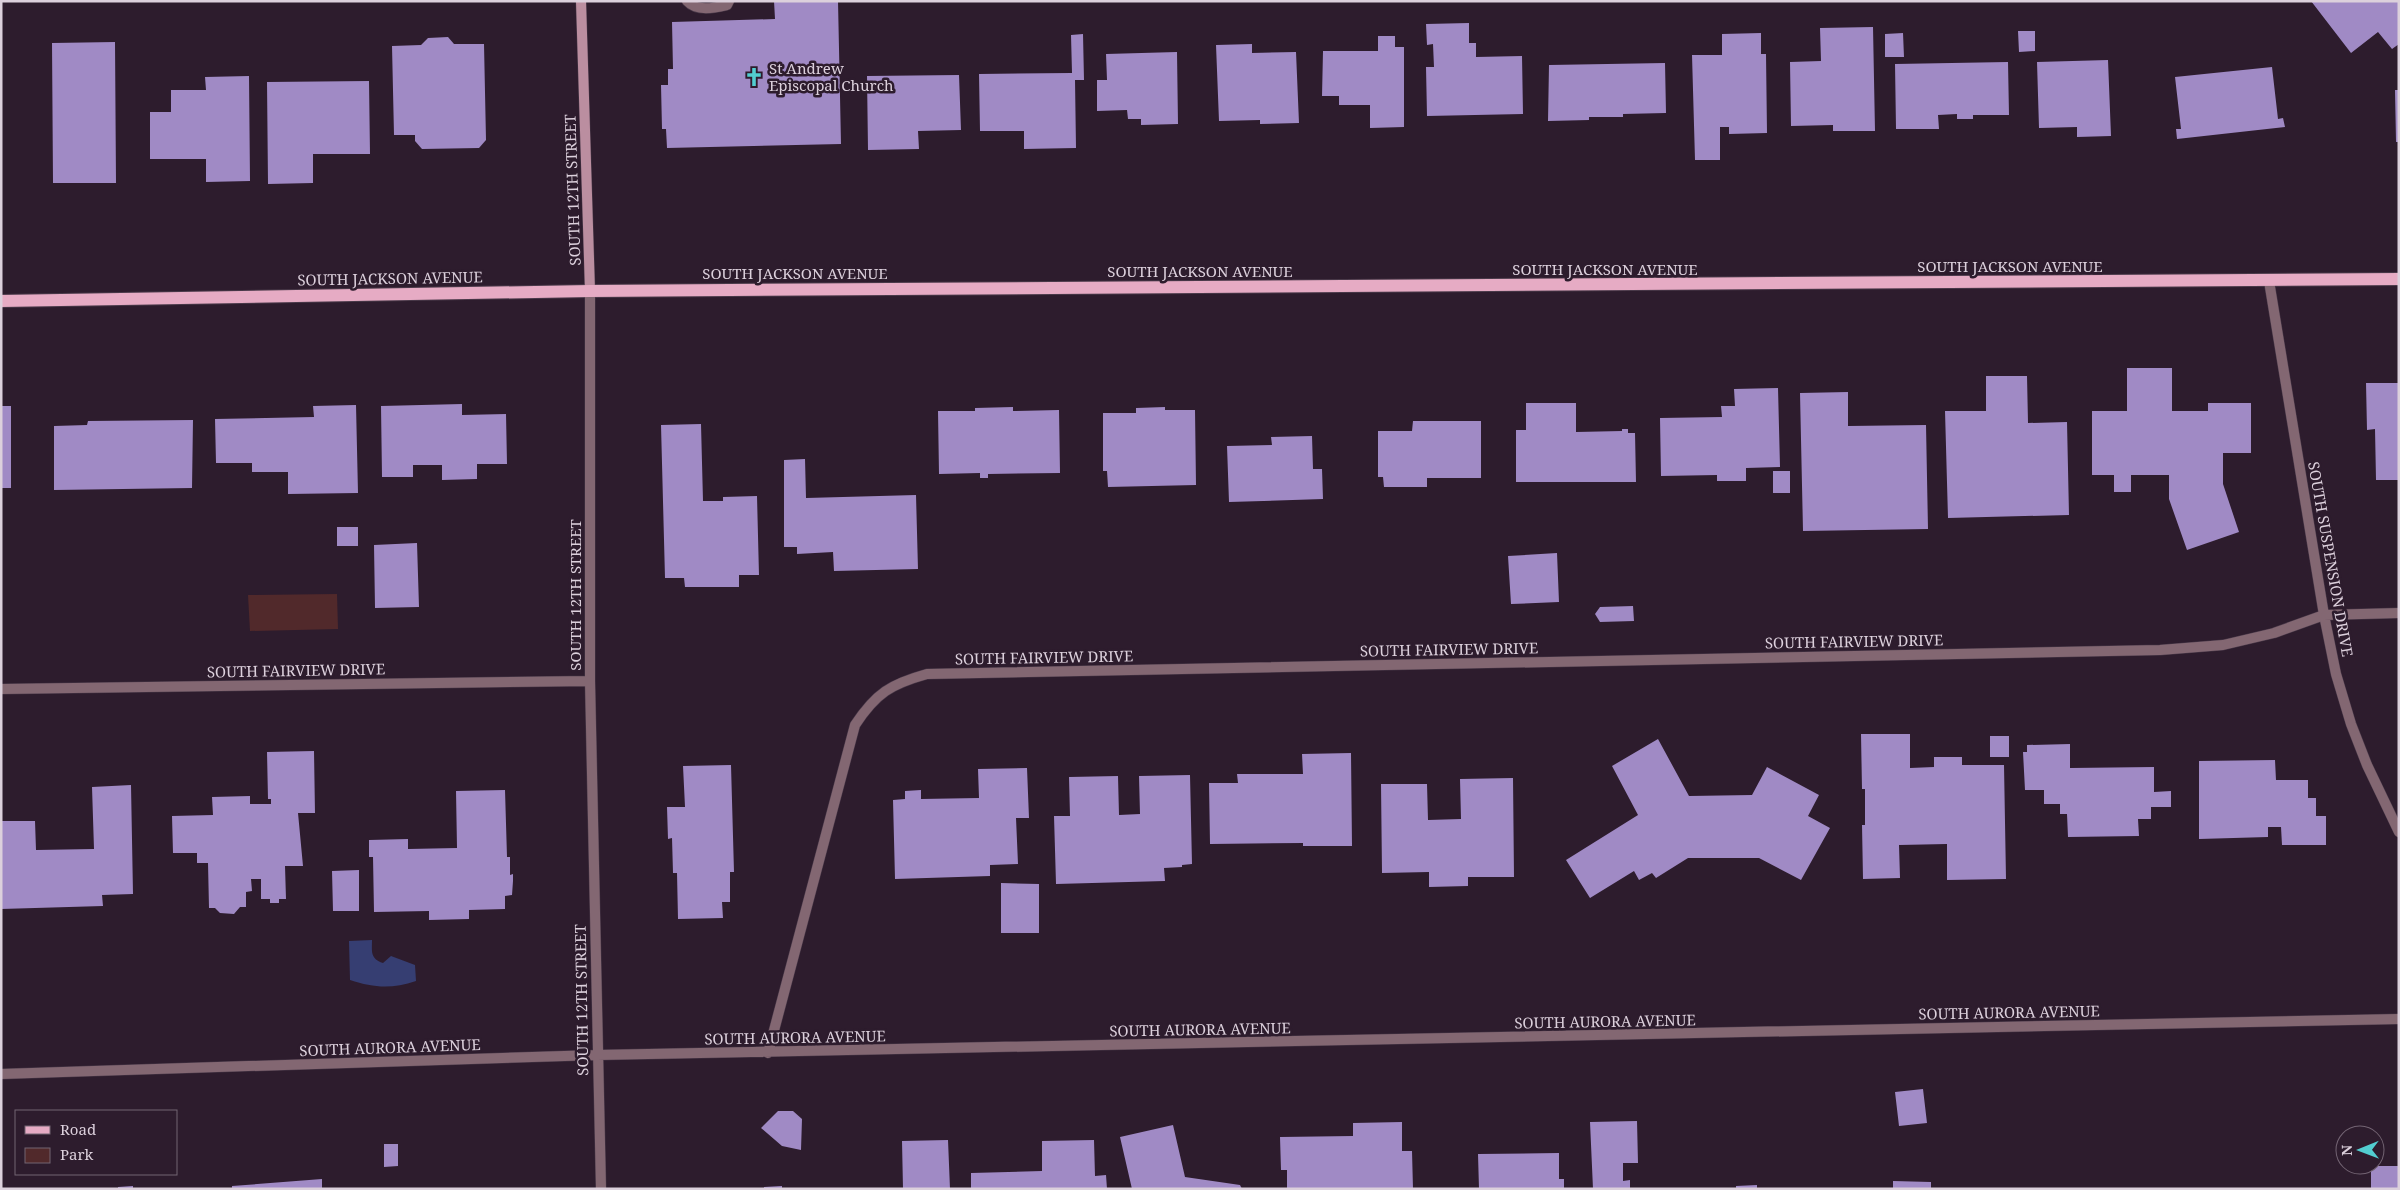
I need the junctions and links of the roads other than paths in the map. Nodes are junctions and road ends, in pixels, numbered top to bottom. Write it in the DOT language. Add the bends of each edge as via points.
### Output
graph roads {
  1 [pos="581,1"];
  2 [pos="687,1"];
  3 [pos="729,1"];
  4 [pos="2399,279"];
  5 [pos="2269,281"];
  6 [pos="590,291"];
  7 [pos="1,301"];
  8 [pos="2399,613"];
  9 [pos="2324,615"];
  10 [pos="590,681"];
  11 [pos="1,689"];
  12 [pos="2399,832"];
  13 [pos="2399,1019"];
  14 [pos="768,1053"];
  15 [pos="597,1055"];
  16 [pos="1,1074"];
  17 [pos="601,1189"];
  1 -- 6 [label="main road, SOUTH 12TH STREET"];
  2 -- 3 [label="street" via="691,6 708,9 727,5"];
  4 -- 5 [label="main road, SOUTH JACKSON AVENUE"];
  5 -- 6 [label="main road, SOUTH JACKSON AVENUE"];
  5 -- 9 [label="street, SOUTH SUSPENSION DRIVE"];
  6 -- 7 [label="main road, SOUTH JACKSON AVENUE"];
  6 -- 10 [label="street, SOUTH 12TH STREET"];
  8 -- 9 [label="street, SOUTH FAIRVIEW DRIVE"];
  9 -- 12 [label="street, SOUTH SUSPENSION DRIVE" via="2336,674 2351,724"];
  9 -- 14 [label="street, SOUTH FAIRVIEW DRIVE" via="2274,633 2223,645 2160,650 927,674 898,682 869,703 855,725"];
  10 -- 11 [label="street, SOUTH FAIRVIEW DRIVE"];
  10 -- 15 [label="street, SOUTH 12TH STREET"];
  13 -- 14 [label="street, SOUTH AURORA AVENUE"];
  14 -- 15 [label="street, SOUTH AURORA AVENUE"];
  15 -- 16 [label="street, SOUTH AURORA AVENUE"];
  15 -- 17 [label="street, SOUTH 12TH STREET"];
}
